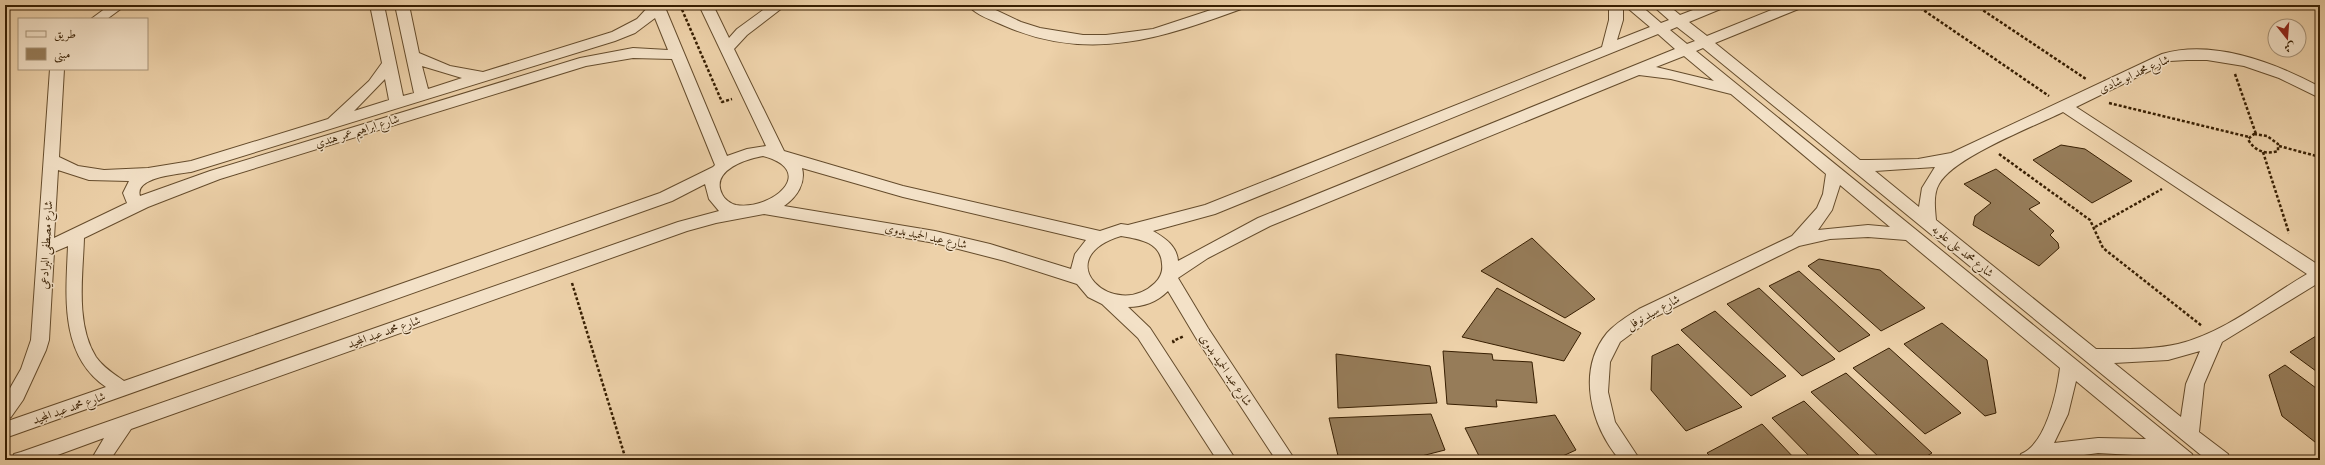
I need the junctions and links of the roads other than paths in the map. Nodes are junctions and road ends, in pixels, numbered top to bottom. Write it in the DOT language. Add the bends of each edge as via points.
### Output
graph roads {
  1 [pos="119,5"];
  2 [pos="377,5"];
  3 [pos="402,5"];
  4 [pos="706,5"];
  5 [pos="779,5"];
  6 [pos="975,5"];
  7 [pos="1239,5"];
  8 [pos="1616,5"];
  9 [pos="1631,5"];
  10 [pos="1659,5"];
  11 [pos="1718,5"];
  12 [pos="1796,5"];
  13 [pos="657,6"];
  14 [pos="100,18"];
  15 [pos="1678,21"];
  16 [pos="1660,28"];
  17 [pos="1705,42"];
  18 [pos="727,48"];
  19 [pos="1608,49"];
  20 [pos="1686,50"];
  21 [pos="413,55"];
  22 [pos="679,55"];
  23 [pos="389,63"];
  24 [pos="56,70"];
  25 [pos="1637,70"];
  26 [pos="486,77"];
  27 [pos="1737,93"];
  28 [pos="2320,93"];
  29 [pos="422,96"];
  30 [pos="397,104"];
  31 [pos="2064,106"];
  32 [pos="329,124"];
  33 [pos="782,155"];
  34 [pos="50,158"];
  35 [pos="1955,158"];
  36 [pos="1856,165"];
  37 [pos="721,169"];
  38 [pos="1834,173"];
  39 [pos="145,175"];
  40 [pos="142,203"];
  41 [pos="766,209"];
  42 [pos="749,212"];
  43 [pos="1928,223"];
  44 [pos="1132,230"];
  45 [pos="76,233"];
  46 [pos="1909,234"];
  47 [pos="1099,237"];
  48 [pos="1795,241"];
  49 [pos="46,249"];
  50 [pos="2320,274"];
  51 [pos="1170,276"];
  52 [pos="1082,279"];
  53 [pos="1108,299"];
  54 [pos="2216,337"];
  55 [pos="2093,356"];
  56 [pos="2070,366"];
  57 [pos="123,389"];
  58 [pos="5,412"];
  59 [pos="124,424"];
  60 [pos="5,430"];
  61 [pos="2190,435"];
  62 [pos="2170,448"];
  63 [pos="2031,458"];
  64 [pos="21,460"];
  65 [pos="100,460"];
  66 [pos="1227,460"];
  67 [pos="1286,460"];
  68 [pos="1631,460"];
  69 [pos="2184,460"];
  70 [pos="2221,460"];
  1 -- 14 [label="street"];
  2 -- 23 [label="street"];
  3 -- 21 [label="street"];
  4 -- 18 [label="street"];
  5 -- 18 [label="street" via="742,32"];
  6 -- 7 [label="street" via="990,15 1018,27 1050,36 1084,40 1119,39 1154,33"];
  8 -- 19 [label="street" via="1616,20"];
  9 -- 16 [label="street, شارع محمد على علوبه"];
  10 -- 15 [label="street, شارع محمد على علوبه"];
  11 -- 15 [label="street"];
  12 -- 17 [label="street"];
  13 -- 22 [label="street"];
  13 -- 26 [label="street, شارع ابراهيم عمر هندي" via="646,21 629,32"];
  15 -- 16 [label="street"];
  15 -- 17 [label="street, شارع محمد على علوبه"];
  16 -- 19 [label="street"];
  16 -- 20 [label="street, شارع محمد على علوبه"];
  17 -- 20 [label="street"];
  17 -- 36 [label="street, شارع محمد على علوبه"];
  18 -- 33 [label="street"];
  19 -- 44 [label="street" via="1209,210"];
  20 -- 25 [label="street"];
  20 -- 27 [label="street, شارع محمد على علوبه"];
  21 -- 26 [label="street" via="432,66"];
  21 -- 29 [label="street"];
  22 -- 37 [label="street"];
  22 -- 40 [label="street, شارع ابراهيم عمر هندي" via="634,53 585,61 215,175"];
  23 -- 30 [label="street"];
  23 -- 32 [label="street" via="364,94"];
  24 -- 34 [label="street, شارع مصطفى البرادعي"];
  25 -- 27 [label="street" via="1684,77"];
  25 -- 51 [label="street" via="1264,222 1202,254"];
  26 -- 29 [label="street, شارع ابراهيم عمر هندي"];
  27 -- 38 [label="street, شارع محمد على علوبه"];
  28 -- 31 [label="street, شارع محمد ابو شادى" via="2279,72 2230,57 2191,54 2167,57"];
  29 -- 30 [label="street, شارع ابراهيم عمر هندي"];
  30 -- 32 [label="street, شارع ابراهيم عمر هندي"];
  31 -- 35 [label="street, شارع محمد ابو شادى"];
  31 -- 50 [label="street"];
  32 -- 39 [label="street, شارع ابراهيم عمر هندي" via="191,166"];
  33 -- 37 [label="street" via="763,151 749,153 735,158"];
  33 -- 41 [label="street" via="794,165 797,174 796,184 784,198"];
  33 -- 47 [label="street" via="845,177 906,194"];
  34 -- 39 [label="street, شارع ابراهيم عمر هندي" via="74,170 107,176"];
  34 -- 49 [label="street, شارع مصطفى البرادعي"];
  35 -- 36 [label="street, شارع محمد ابو شادى" via="1926,165"];
  35 -- 43 [label="street, شارع محمد ابو شادى" via="1935,174 1926,197"];
  36 -- 43 [label="street, شارع محمد على علوبه"];
  37 -- 42 [label="street" via="712,186 715,200 735,211"];
  37 -- 57 [label="street, شارع محمد عبد المجيد" via="666,197"];
  38 -- 46 [label="street, شارع محمد على علوبه"];
  38 -- 48 [label="street, شارع سيد نوفل" via="1832,192 1825,211 1812,227"];
  39 -- 40 [label="street" via="135,184 131,193 134,200"];
  40 -- 45 [label="street, شارع ابراهيم عمر هندي"];
  41 -- 42 [label="street"];
  41 -- 52 [label="street, شارع عبد الحميد بدوى" via="894,229 957,242 1020,258"];
  42 -- 59 [label="street, شارع محمد عبد المجيد" via="716,217 684,226"];
  43 -- 55 [label="street, شارع محمد على علوبه"];
  44 -- 47 [label="street" via="1121,230"];
  44 -- 51 [label="street" via="1145,233 1164,245 1170,254 1172,264"];
  45 -- 49 [label="street, شارع ابراهيم عمر هندي"];
  45 -- 57 [label="street" via="76,328 80,346 104,377"];
  46 -- 48 [label="street, شارع سيد نوفل" via="1868,231 1838,233"];
  46 -- 56 [label="street, شارع محمد على علوبه"];
  47 -- 52 [label="street" via="1088,245 1081,255 1079,267"];
  48 -- 68 [label="street, شارع سيد نوفل" via="1645,314 1623,328 1607,347 1599,371 1599,398 1608,427"];
  49 -- 58 [label="street, شارع مصطفى البرادعي" via="40,340 34,363"];
  50 -- 54 [label="street"];
  51 -- 53 [label="street" via="1161,288 1150,296 1130,301"];
  51 -- 67 [label="street, شارع عبد الحميد بدوى" via="1202,333"];
  52 -- 53 [label="street" via="1096,294"];
  53 -- 66 [label="street" via="1144,333"];
  54 -- 55 [label="street" via="2179,351 2138,356"];
  54 -- 61 [label="street" via="2199,367 2190,399"];
  55 -- 61 [label="street, شارع محمد على علوبه"];
  56 -- 62 [label="street, شارع محمد على علوبه"];
  56 -- 63 [label="street" via="2066,398 2054,429"];
  57 -- 60 [label="street, شارع محمد عبد المجيد"];
  59 -- 64 [label="street, شارع محمد عبد المجيد"];
  59 -- 65 [label="street"];
  61 -- 70 [label="street, شارع محمد على علوبه"];
  62 -- 63 [label="street" via="2122,445 2076,447"];
  62 -- 69 [label="street, شارع محمد على علوبه"];
}
